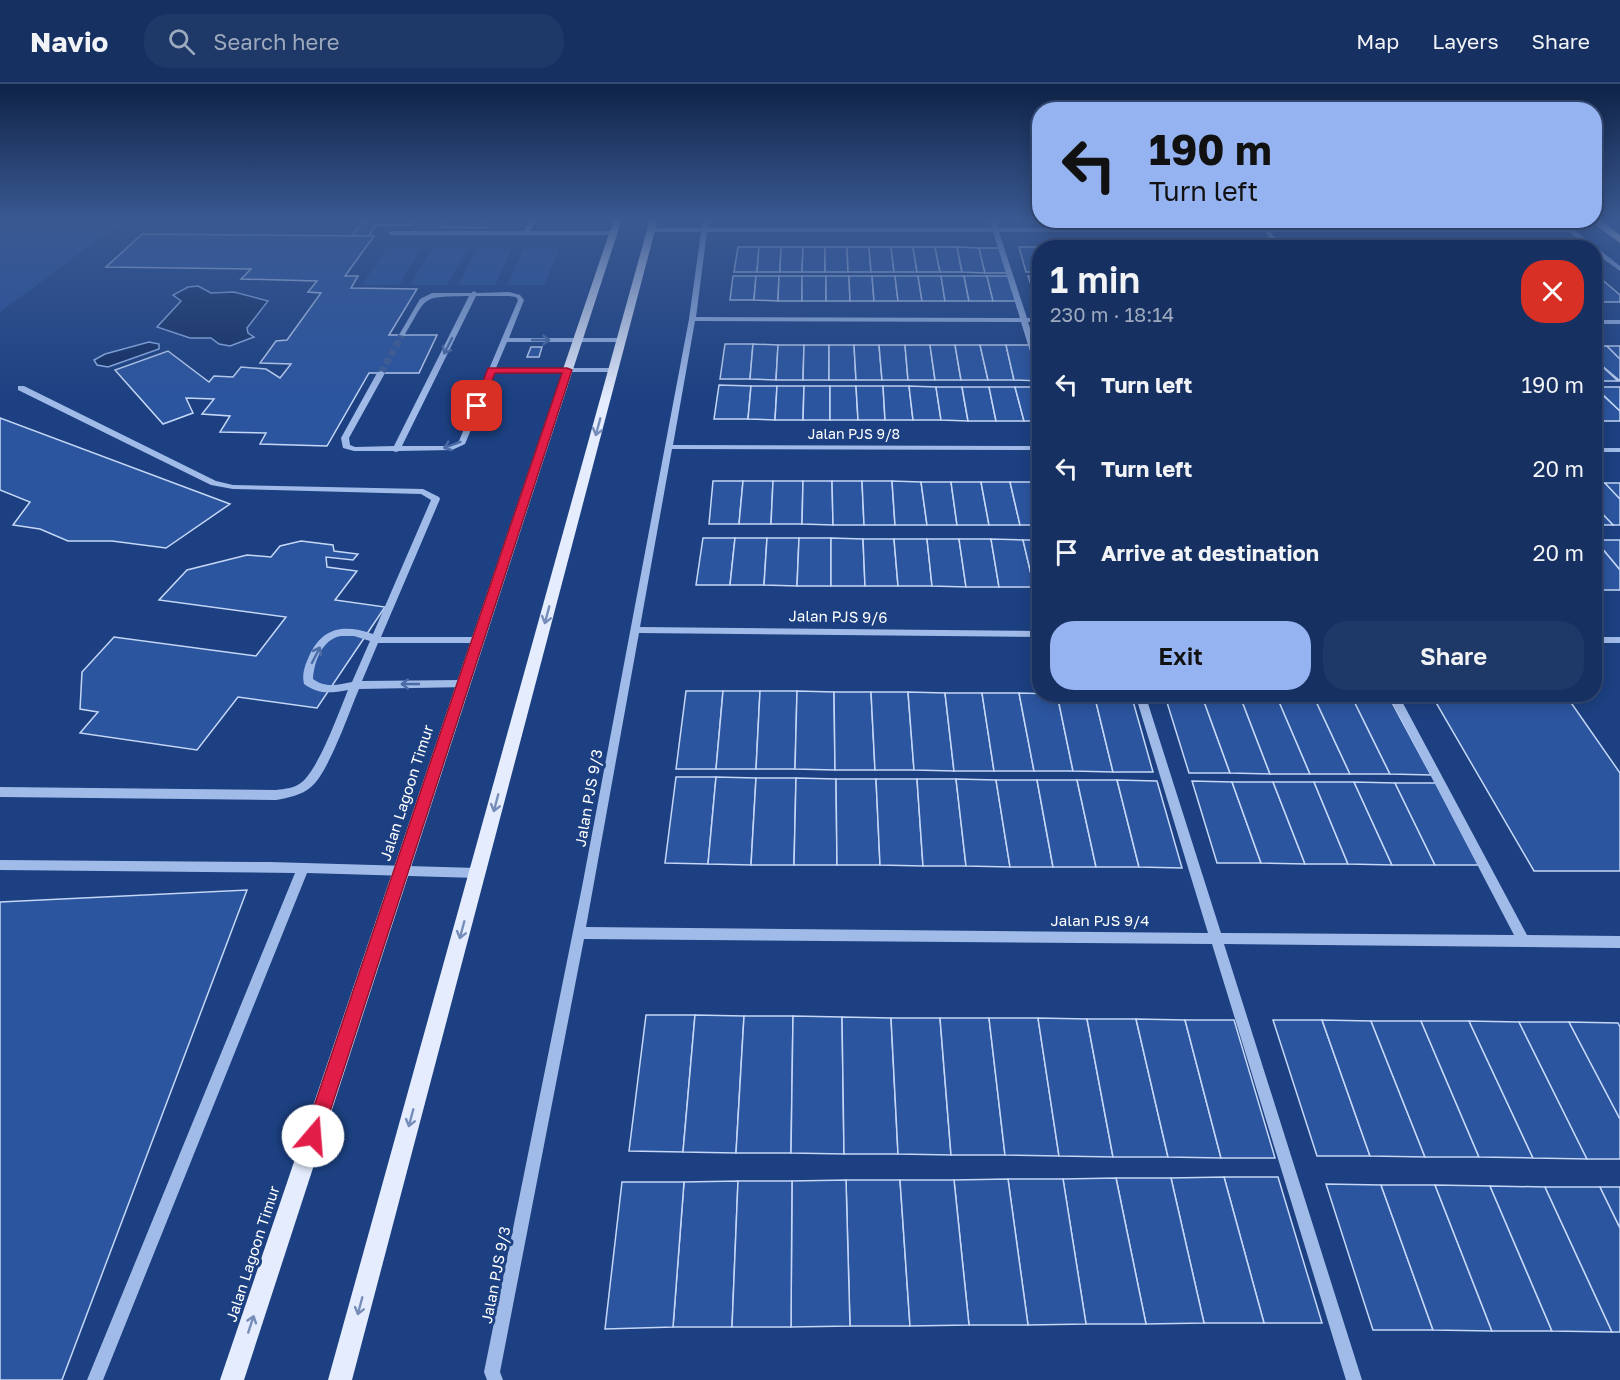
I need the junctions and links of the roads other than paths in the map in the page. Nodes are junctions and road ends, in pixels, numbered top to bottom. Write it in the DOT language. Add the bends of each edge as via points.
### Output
graph roads {
  1 [pos="598,279"];
  2 [pos="638,279"];
  3 [pos="697,279"];
  4 [pos="1010,279"];
  5 [pos="474,293"];
  6 [pos="692,319"];
  7 [pos="1023,320"];
  8 [pos="1032,320"];
  9 [pos="1602,322"];
  10 [pos="1620,322"];
  11 [pos="402,335"];
  12 [pos="504,340"];
  13 [pos="578,340"];
  14 [pos="622,340"];
  15 [pos="1032,347"];
  16 [pos="492,370"];
  17 [pos="567,370"];
  18 [pos="613,370"];
  19 [pos="381,373"];
  20 [pos="21,388"];
  21 [pos="668,447"];
  22 [pos="1032,448"];
  23 [pos="396,450"];
  24 [pos="1602,450"];
  25 [pos="1620,450"];
  26 [pos="635,630"];
  27 [pos="1032,634"];
  28 [pos="377,640"];
  29 [pos="478,640"];
  30 [pos="1602,640"];
  31 [pos="1620,640"];
  32 [pos="464,684"];
  33 [pos="356,685"];
  34 [pos="1142,702"];
  35 [pos="1397,702"];
  36 [pos="0,792"];
  37 [pos="0,865"];
  38 [pos="303,868"];
  39 [pos="402,870"];
  40 [pos="477,873"];
  41 [pos="579,933"];
  42 [pos="1216,939"];
  43 [pos="1524,942"];
  44 [pos="1620,942"];
  45 [pos="95,1380"];
  46 [pos="232,1380"];
  47 [pos="340,1380"];
  48 [pos="495,1380"];
  49 [pos="1354,1380"];
  1 -- 13 [label="main road, Jalan Lagoon Timur"];
  2 -- 14 [label="main road"];
  3 -- 6 [label="street, Jalan PJS 9/3"];
  4 -- 7 [label="street"];
  5 -- 11 [label="street" via="432,295 422,300"];
  5 -- 12 [label="street" via="509,294 521,300"];
  5 -- 23 [label="street, one-way"];
  6 -- 7 [label="street"];
  6 -- 21 [label="street, Jalan PJS 9/3"];
  7 -- 8 [label="street"];
  7 -- 15 [label="street"];
  9 -- 10 [label="street"];
  12 -- 13 [label="street, one-way"];
  12 -- 16 [label="street"];
  13 -- 14 [label="street"];
  13 -- 17 [label="main road, Jalan Lagoon Timur"];
  14 -- 18 [label="main road"];
  16 -- 17 [label="street"];
  16 -- 23 [label="street, one-way" via="462,442 452,448"];
  17 -- 18 [label="street"];
  17 -- 29 [label="main road, Jalan Lagoon Timur"];
  18 -- 40 [label="main road, one-way"];
  19 -- 23 [label="street" via="345,438 346,446"];
  20 -- 28 [label="street" via="214,483 432,495 436,499"];
  21 -- 22 [label="street, Jalan PJS 9/8"];
  21 -- 26 [label="street, Jalan PJS 9/3"];
  24 -- 25 [label="street"];
  26 -- 27 [label="street, Jalan PJS 9/6"];
  26 -- 41 [label="street, Jalan PJS 9/3"];
  28 -- 29 [label="street"];
  28 -- 33 [label="street"];
  33 -- 28 [label="street, one-way" via="318,688 308,681 307,672 323,641 331,635 368,634"];
  29 -- 32 [label="main road, Jalan Lagoon Timur"];
  30 -- 31 [label="street"];
  32 -- 33 [label="street, one-way"];
  32 -- 39 [label="main road, Jalan Lagoon Timur"];
  33 -- 36 [label="street" via="318,771 310,783 296,792"];
  34 -- 42 [label="street"];
  35 -- 43 [label="street"];
  37 -- 38 [label="street"];
  38 -- 39 [label="street"];
  38 -- 45 [label="street"];
  39 -- 40 [label="street"];
  46 -- 39 [label="main road, Jalan Lagoon Timur, one-way"];
  40 -- 47 [label="main road, one-way"];
  41 -- 42 [label="street, Jalan PJS 9/4"];
  41 -- 48 [label="street, Jalan PJS 9/3" via="492,1372"];
  42 -- 43 [label="street, Jalan PJS 9/4"];
  42 -- 49 [label="street"];
  43 -- 44 [label="street, Jalan PJS 9/4"];
}
